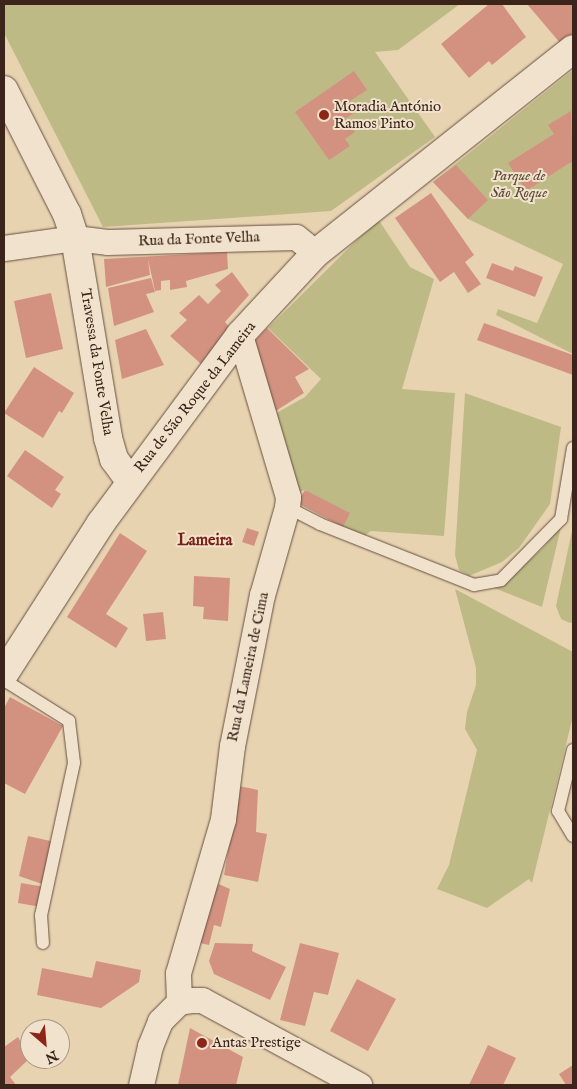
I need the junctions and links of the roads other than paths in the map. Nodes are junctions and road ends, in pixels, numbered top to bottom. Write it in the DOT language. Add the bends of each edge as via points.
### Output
graph roads {
  1 [pos="573,49"];
  2 [pos="4,90"];
  3 [pos="75,238"];
  4 [pos="4,248"];
  5 [pos="316,253"];
  6 [pos="240,335"];
  7 [pos="573,448"];
  8 [pos="130,481"];
  9 [pos="287,507"];
  10 [pos="4,674"];
  11 [pos="4,680"];
  12 [pos="573,750"];
  13 [pos="573,836"];
  14 [pos="43,943"];
  15 [pos="179,1002"];
  16 [pos="141,1085"];
  17 [pos="359,1085"];
  1 -- 5 [label="street, Rua de São Roque da Lameira"];
  2 -- 3 [label="street, Travessa da Fonte Velha" via="67,214"];
  3 -- 4 [label="street, Rua da Fonte Velha"];
  3 -- 5 [label="street, Rua da Fonte Velha" via="107,242 296,236"];
  3 -- 8 [label="street, Travessa da Fonte Velha" via="108,438 114,459"];
  5 -- 6 [label="street, Rua de São Roque da Lameira"];
  6 -- 8 [label="street, Rua de São Roque da Lameira"];
  6 -- 9 [label="street, Rua da Lameira de Cima" via="288,496"];
  7 -- 9 [label="lane" via="560,519 537,547 501,580 474,585 320,524"];
  8 -- 10 [label="street, Rua de São Roque da Lameira"];
  9 -- 15 [label="street, Rua da Lameira de Cima" via="262,595 232,746 224,819 178,973"];
  11 -- 14 [label="lane" via="69,721 74,764 41,915"];
  12 -- 13 [label="lane" via="558,811"];
  15 -- 16 [label="street" via="160,1021"];
  15 -- 17 [label="street" via="202,1000"];
}
